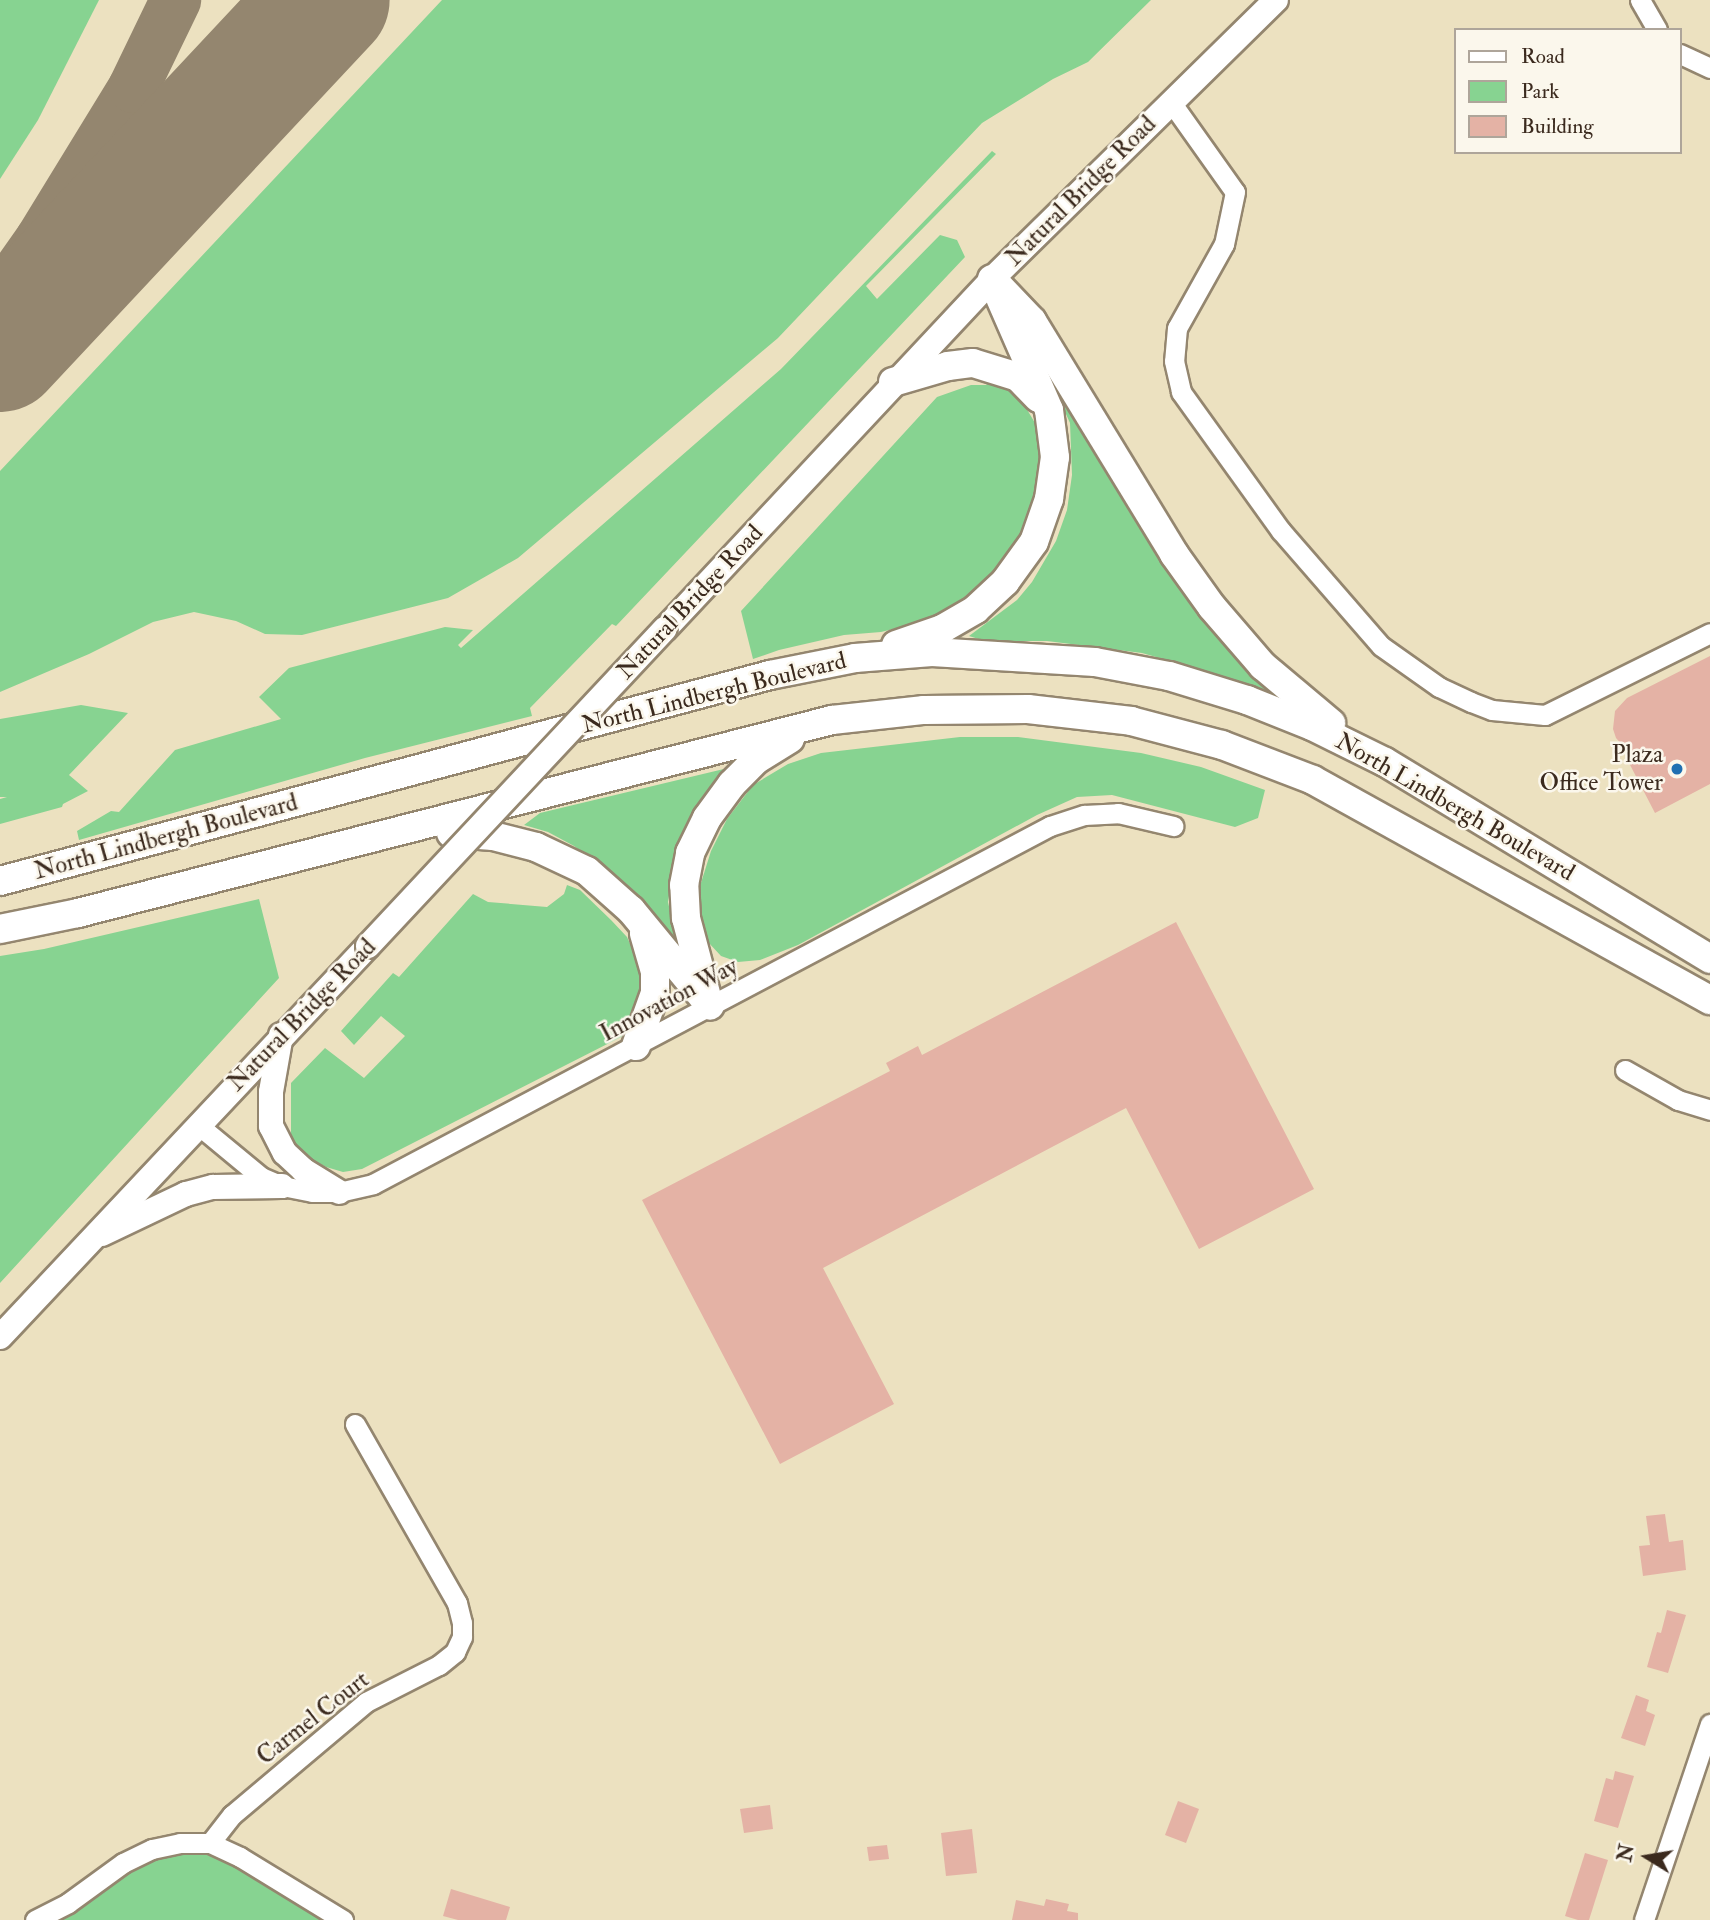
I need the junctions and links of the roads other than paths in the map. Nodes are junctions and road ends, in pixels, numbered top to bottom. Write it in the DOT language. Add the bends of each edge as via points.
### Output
graph roads {
  1 [pos="1276,0"];
  2 [pos="1640,0"];
  3 [pos="1656,28"];
  4 [pos="1682,55"];
  5 [pos="1710,68"];
  6 [pos="1171,102"];
  7 [pos="992,279"];
  8 [pos="893,382"];
  9 [pos="1049,411"];
  10 [pos="1710,633"];
  11 [pos="855,658"];
  12 [pos="832,720"];
  13 [pos="1385,762"];
  14 [pos="1173,826"];
  15 [pos="393,832"];
  16 [pos="0,881"];
  17 [pos="631,910"];
  18 [pos="0,929"];
  19 [pos="1710,959"];
  20 [pos="1710,999"];
  21 [pos="710,1006"];
  22 [pos="281,1035"];
  23 [pos="636,1046"];
  24 [pos="1625,1070"];
  25 [pos="1710,1110"];
  26 [pos="197,1125"];
  27 [pos="282,1186"];
  28 [pos="339,1192"];
  29 [pos="92,1238"];
  30 [pos="0,1337"];
  31 [pos="355,1424"];
  32 [pos="1710,1724"];
  33 [pos="209,1843"];
  34 [pos="36,1920"];
  35 [pos="343,1920"];
  36 [pos="1644,1920"];
  1 -- 6 [label="main road, Natural Bridge Road"];
  2 -- 3 [label="street"];
  4 -- 5 [label="street"];
  6 -- 7 [label="main road, Natural Bridge Road"];
  6 -- 10 [label="street" via="1235,192 1224,244 1177,328 1174,361 1181,392 1281,531 1381,646 1439,687 1492,710 1545,715"];
  7 -- 8 [label="main road, Natural Bridge Road"];
  7 -- 9 [label="highway"];
  7 -- 13 [label="highway" via="1032,321 1174,554 1212,607 1263,666 1301,701"];
  8 -- 9 [label="highway" via="972,363 1018,377"];
  8 -- 22 [label="main road, Natural Bridge Road, bridge"];
  9 -- 11 [label="highway" via="1055,457 1049,499 1034,542 1005,582 976,609 942,629"];
  11 -- 13 [label="highway, North Lindbergh Boulevard" via="932,652 1013,656 1095,662 1169,676 1247,700"];
  11 -- 16 [label="highway, North Lindbergh Boulevard" via="770,675"];
  12 -- 15 [label="highway, North Lindbergh Boulevard"];
  12 -- 20 [label="highway, North Lindbergh Boulevard" via="924,710 1028,709 1131,721 1222,746 1325,787"];
  12 -- 21 [label="highway" via="756,760 707,818 690,853 684,885 686,918"];
  13 -- 19 [label="highway, North Lindbergh Boulevard"];
  14 -- 21 [label="street, Innovation Way" via="1118,813 1084,815 1050,825"];
  15 -- 17 [label="highway" via="493,836 536,847 587,871"];
  15 -- 18 [label="highway, North Lindbergh Boulevard"];
  17 -- 21 [label="highway"];
  17 -- 23 [label="highway" via="649,945 655,972 655,993"];
  21 -- 23 [label="street, Innovation Way"];
  22 -- 26 [label="main road, Natural Bridge Road"];
  22 -- 28 [label="main road" via="271,1092 271,1126 285,1153"];
  23 -- 28 [label="street, Innovation Way" via="373,1184"];
  24 -- 25 [label="street" via="1678,1100"];
  26 -- 27 [label="street, Innovation Way" via="261,1177"];
  26 -- 29 [label="main road, Natural Bridge Road"];
  27 -- 28 [label="street, Innovation Way"];
  27 -- 29 [label="main road" via="212,1187 186,1194"];
  29 -- 30 [label="main road, Natural Bridge Road"];
  31 -- 33 [label="street, Carmel Court" via="457,1603 462,1637 455,1652 439,1665 366,1702 232,1815"];
  32 -- 36 [label="street"];
  33 -- 34 [label="street" via="152,1849 122,1863 68,1903"];
  33 -- 35 [label="street"];
}
